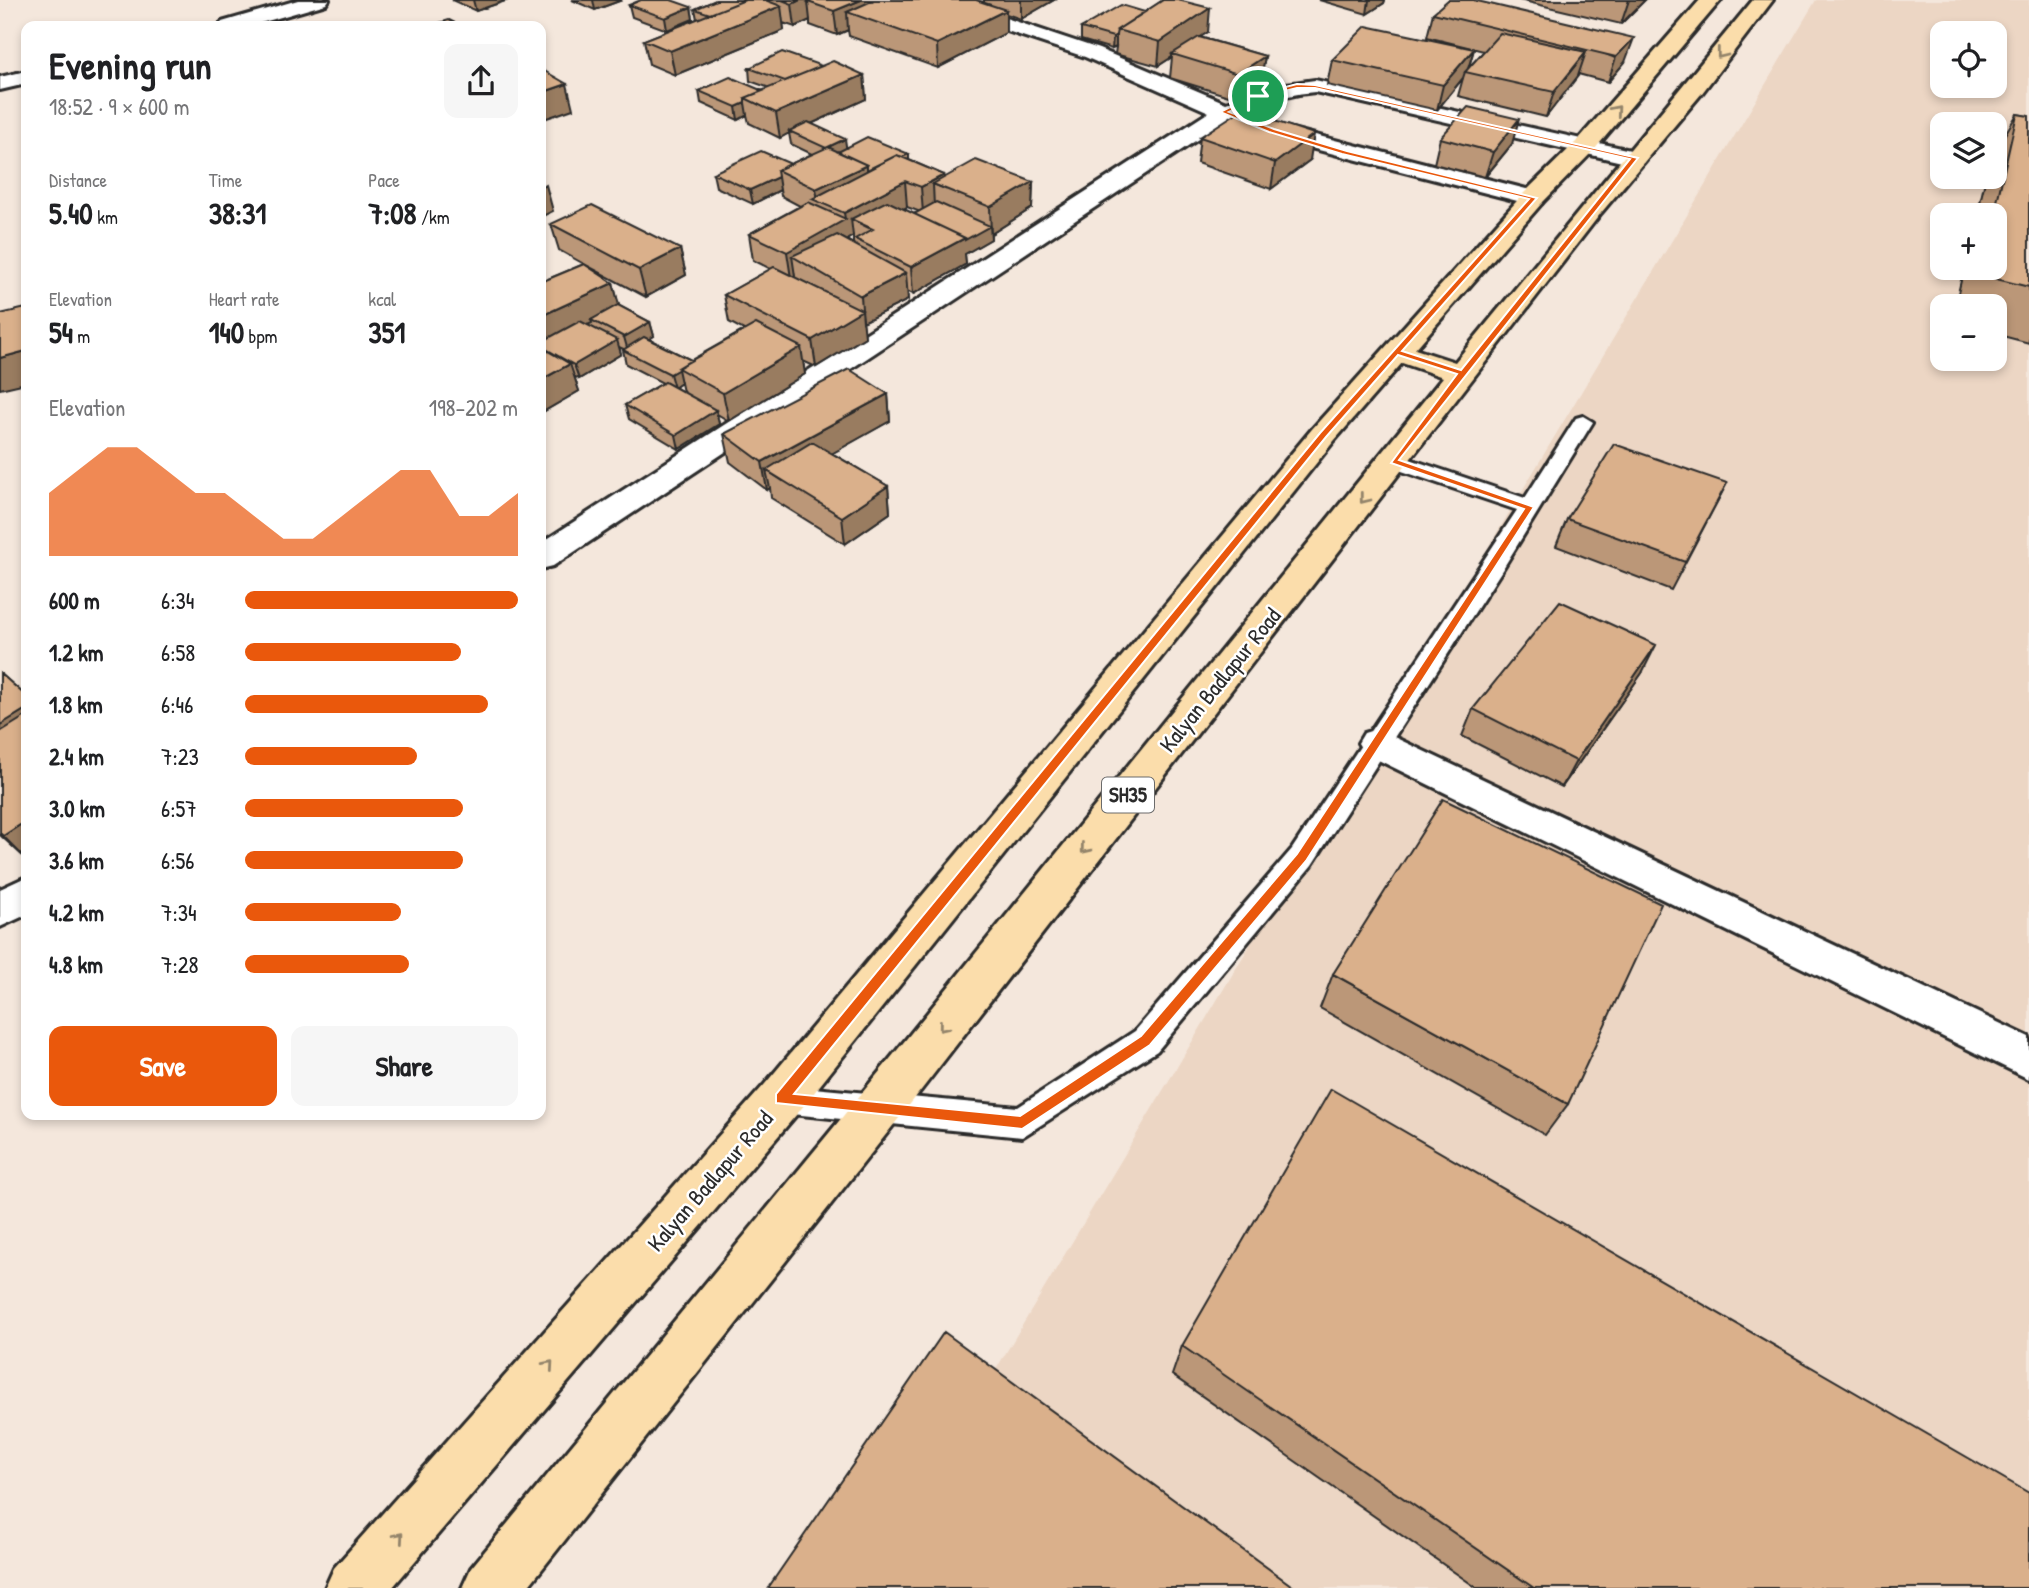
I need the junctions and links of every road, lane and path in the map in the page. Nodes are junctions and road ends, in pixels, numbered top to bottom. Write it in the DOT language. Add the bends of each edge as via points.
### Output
graph roads {
  1 [pos="319,0"];
  2 [pos="933,0"];
  3 [pos="1711,0"];
  4 [pos="1763,0"];
  5 [pos="246,21"];
  6 [pos="21,78"];
  7 [pos="0,84"];
  8 [pos="1224,112"];
  9 [pos="1586,145"];
  10 [pos="1635,158"];
  11 [pos="1533,198"];
  12 [pos="1397,352"];
  13 [pos="1463,373"];
  14 [pos="1583,422"];
  15 [pos="1394,461"];
  16 [pos="1530,507"];
  17 [pos="546,555"];
  18 [pos="1377,743"];
  19 [pos="21,897"];
  20 [pos="0,910"];
  21 [pos="2029,1059"];
  22 [pos="781,1099"];
  23 [pos="878,1108"];
  24 [pos="354,1588"];
  25 [pos="491,1588"];
  1 -- 5 [label="street"];
  2 -- 8 [label="street" via="1092,53"];
  9 -- 3 [label="main road, Kalyan Badlapur Road, one-way"];
  4 -- 10 [label="main road, Kalyan Badlapur Road / SH35, one-way"];
  6 -- 7 [label="street"];
  8 -- 9 [label="street" via="1277,90 1315,86"];
  8 -- 11 [label="street" via="1345,152"];
  8 -- 17 [label="street"];
  9 -- 10 [label="street"];
  9 -- 11 [label="main road, Kalyan Badlapur Road"];
  10 -- 13 [label="main road, Kalyan Badlapur Road / SH35"];
  11 -- 12 [label="main road, Kalyan Badlapur Road"];
  12 -- 13 [label="main road"];
  12 -- 22 [label="main road, Kalyan Badlapur Road" via="1323,435"];
  13 -- 15 [label="main road, Kalyan Badlapur Road / SH35"];
  14 -- 16 [label="lane"];
  15 -- 16 [label="lane"];
  15 -- 23 [label="main road, Kalyan Badlapur Road / SH35, one-way"];
  16 -- 18 [label="lane"];
  18 -- 21 [label="street"];
  18 -- 23 [label="lane" via="1302,858 1146,1041 1022,1122"];
  19 -- 20 [label="street"];
  22 -- 23 [label="lane"];
  24 -- 22 [label="main road, Kalyan Badlapur Road, one-way"];
  23 -- 25 [label="main road, Kalyan Badlapur Road / SH35"];
}
